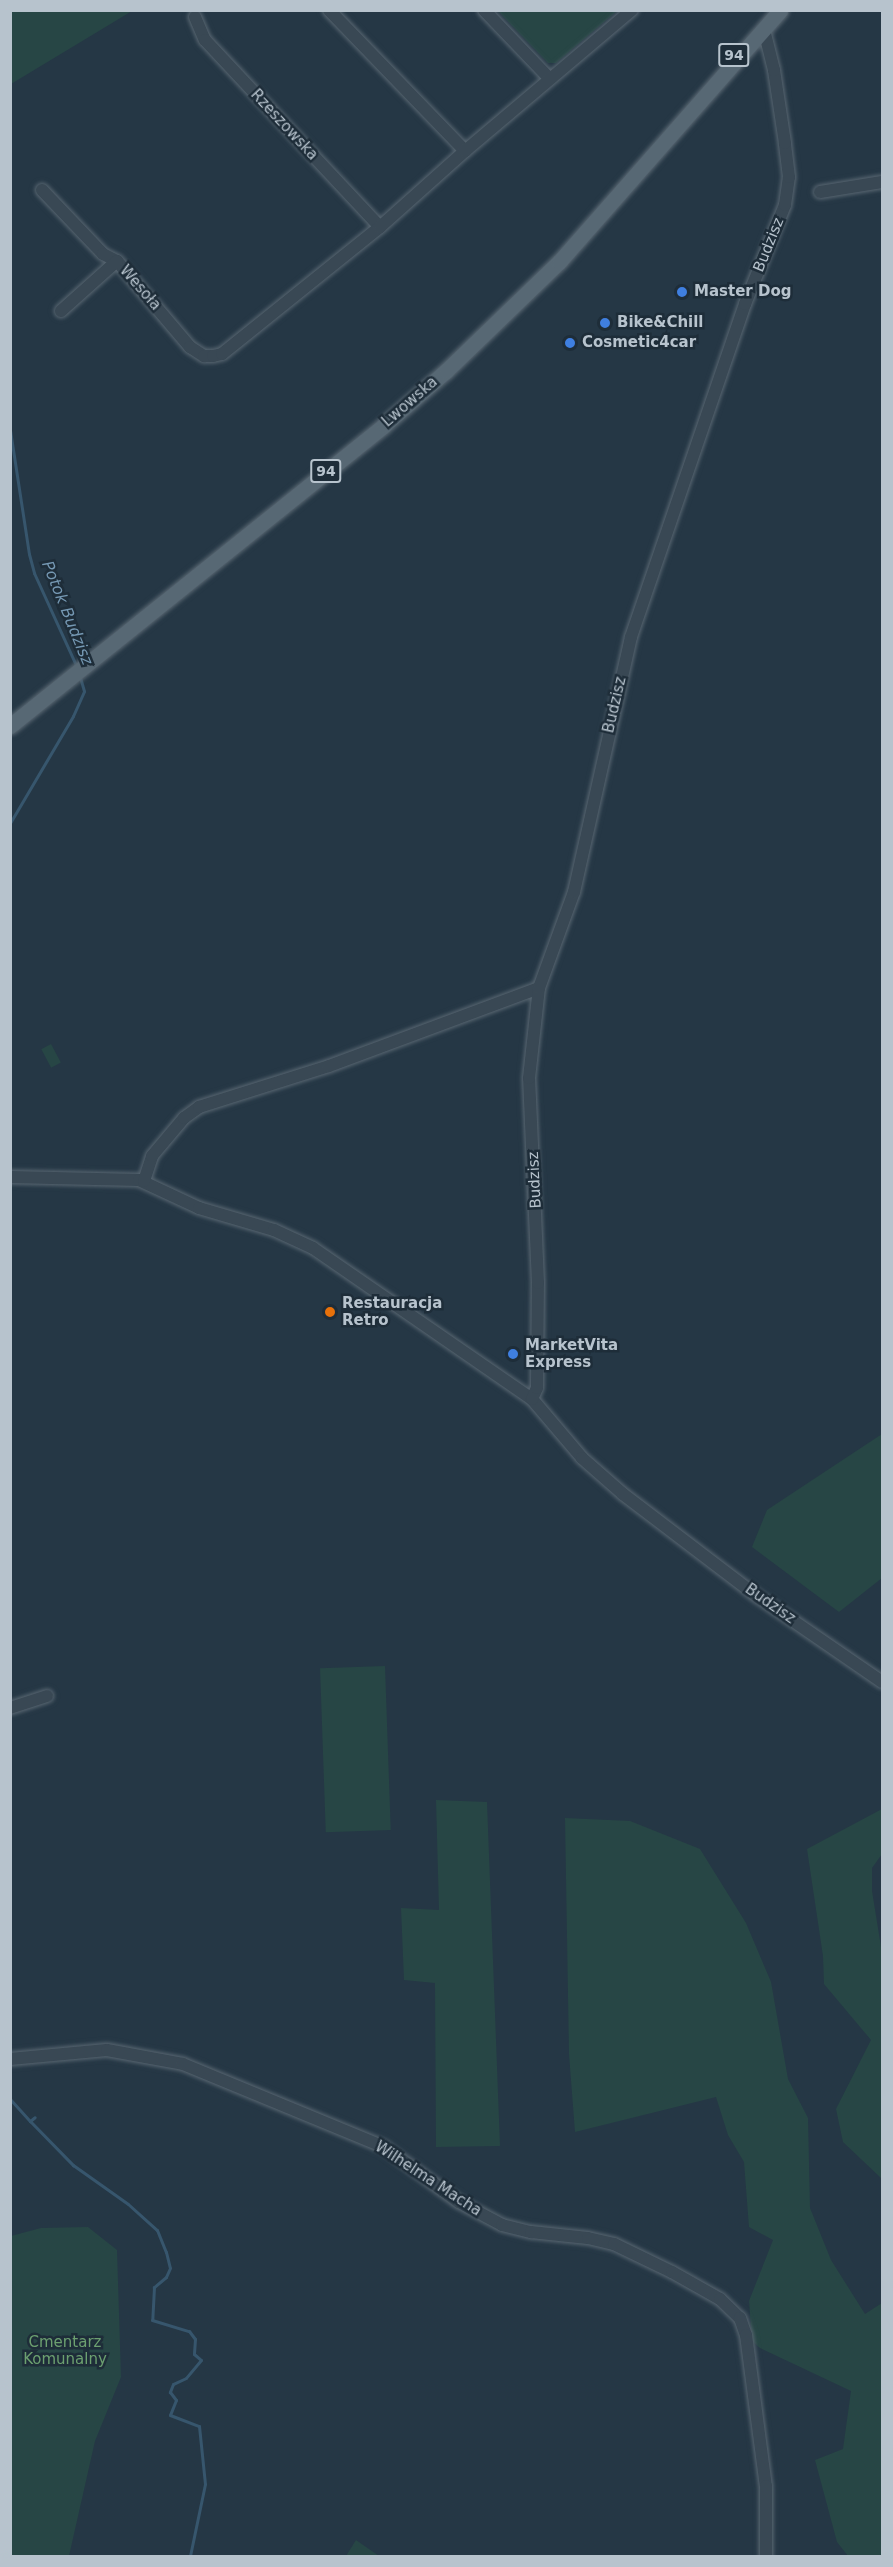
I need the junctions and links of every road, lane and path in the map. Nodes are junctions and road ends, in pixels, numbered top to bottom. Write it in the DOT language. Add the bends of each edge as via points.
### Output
graph roads {
  1 [pos="329,10"];
  2 [pos="484,10"];
  3 [pos="632,10"];
  4 [pos="768,10"];
  5 [pos="780,10"];
  6 [pos="195,17"];
  7 [pos="764,30"];
  8 [pos="550,79"];
  9 [pos="701,101"];
  10 [pos="465,151"];
  11 [pos="882,182"];
  12 [pos="42,190"];
  13 [pos="820,192"];
  14 [pos="380,227"];
  15 [pos="117,261"];
  16 [pos="61,311"];
  17 [pos="10,726"];
  18 [pos="539,988"];
  19 [pos="10,1177"];
  20 [pos="144,1181"];
  21 [pos="532,1399"];
  22 [pos="882,1682"];
  23 [pos="47,1696"];
  24 [pos="10,1708"];
  25 [pos="10,2059"];
  26 [pos="766,2556"];
  1 -- 10 [label="street"];
  2 -- 8 [label="street"];
  3 -- 8 [label="street"];
  4 -- 9 [label="main road, 94"];
  5 -- 7 [label="main road, 94"];
  6 -- 14 [label="street, Rzeszowska" via="205,40"];
  7 -- 9 [label="main road, Lwowska / 94"];
  7 -- 18 [label="street, Budzisz" via="785,143 789,177 785,206 745,304 631,637 574,891"];
  8 -- 10 [label="street"];
  9 -- 17 [label="main road, Lwowska / 94" via="559,262 446,370"];
  10 -- 14 [label="street"];
  11 -- 13 [label="street"];
  12 -- 15 [label="street, Wesoła" via="103,254"];
  14 -- 15 [label="street, Wesoła" via="222,354 213,357 204,357 190,347"];
  15 -- 16 [label="street"];
  18 -- 20 [label="street" via="329,1066 199,1107 184,1118 152,1156"];
  18 -- 21 [label="street, Budzisz" via="529,1078 538,1283 537,1388"];
  19 -- 20 [label="street, Budzisz"];
  20 -- 21 [label="street, Budzisz" via="198,1208 274,1230 313,1248"];
  21 -- 22 [label="street, Budzisz" via="582,1458 623,1494 757,1596"];
  23 -- 24 [label="street"];
  25 -- 26 [label="street, Wilhelma Macha" via="107,2050 183,2064 384,2147 459,2202 502,2225 614,2244 720,2299 740,2318 746,2335 766,2486"];
}
